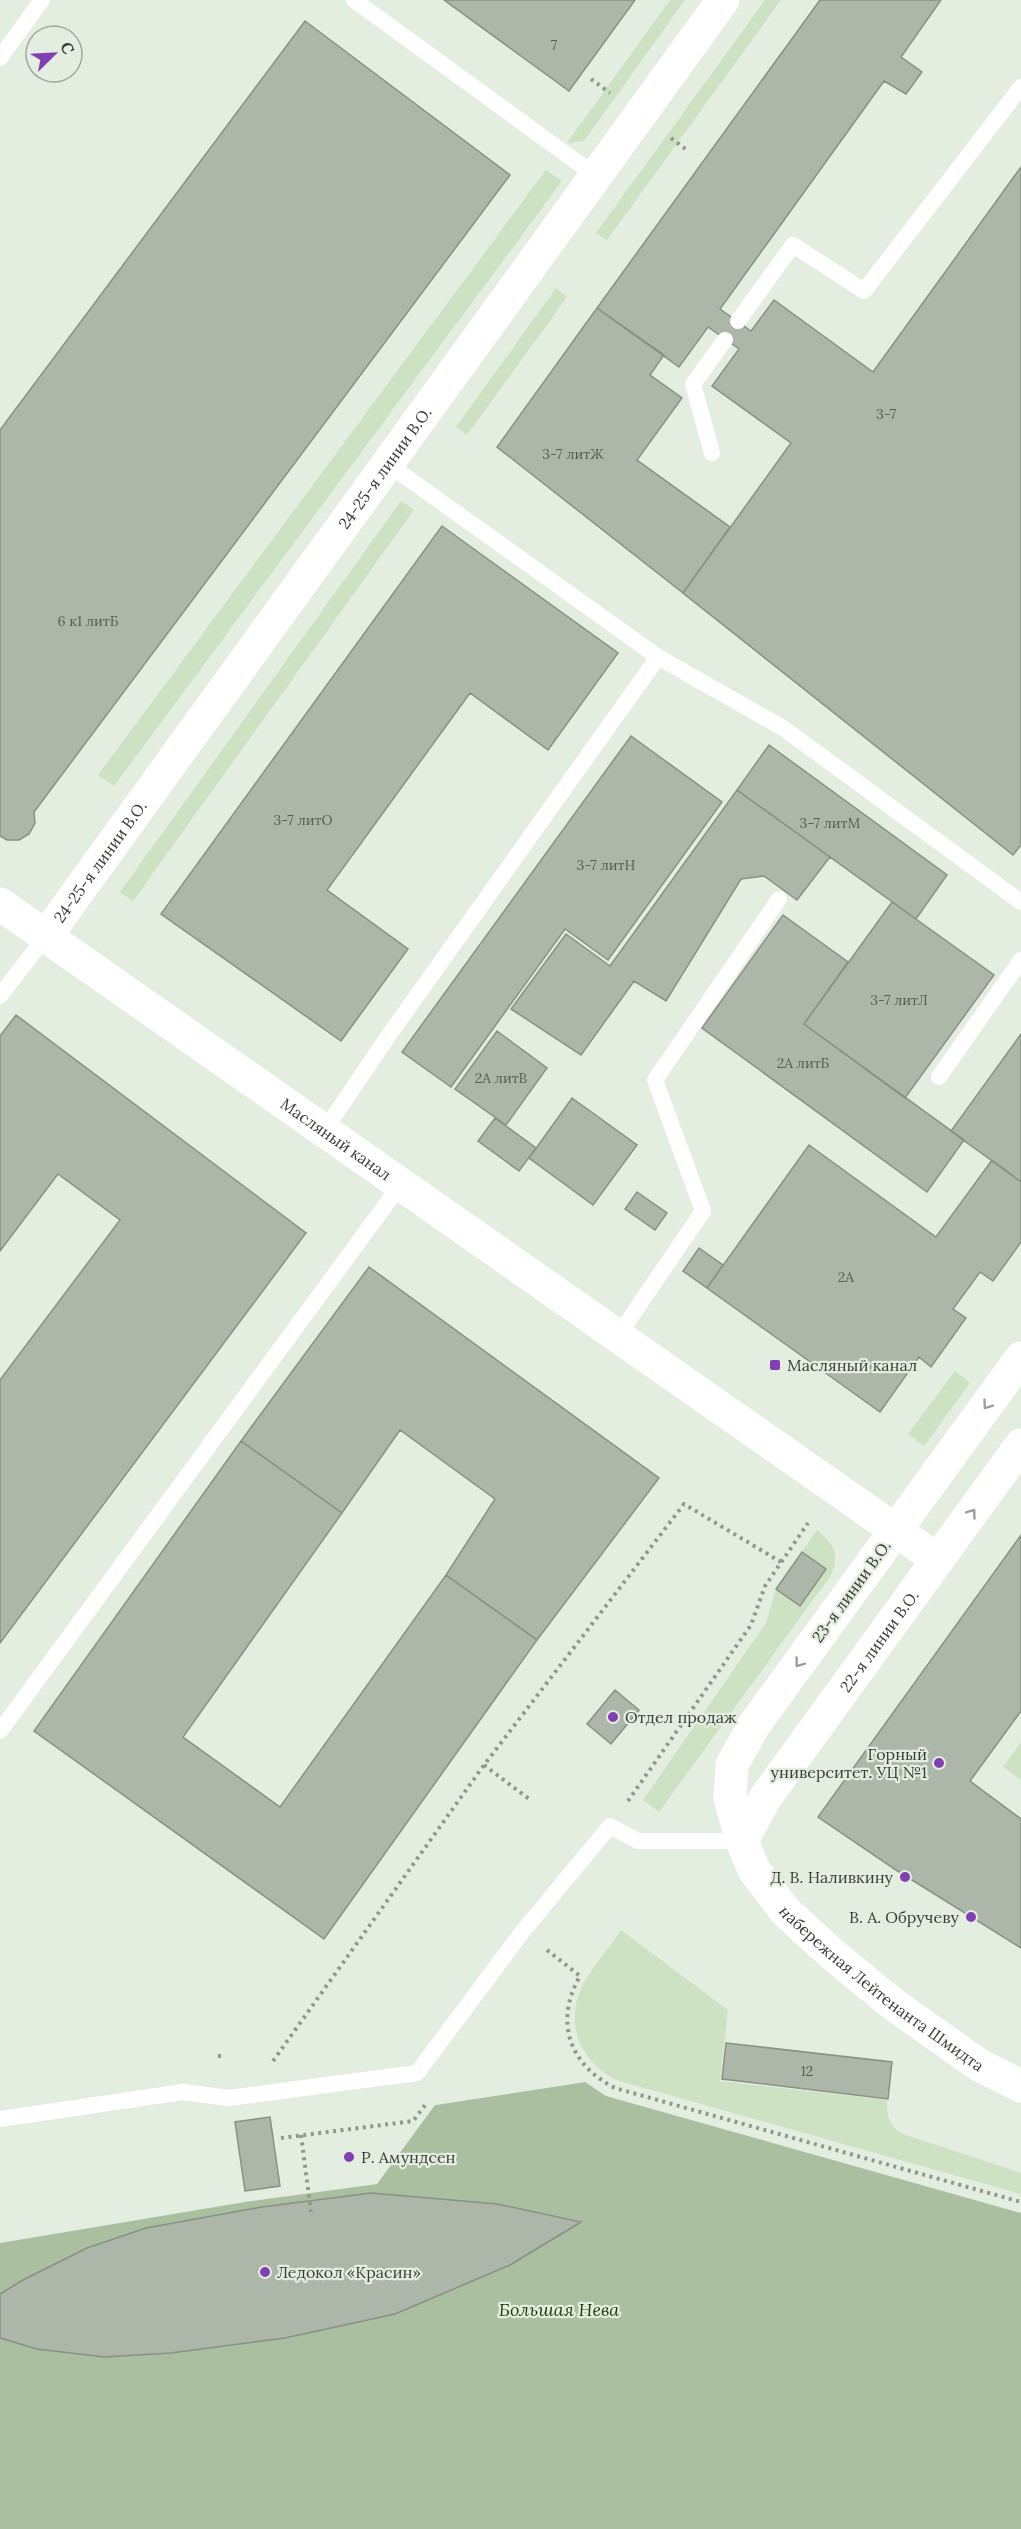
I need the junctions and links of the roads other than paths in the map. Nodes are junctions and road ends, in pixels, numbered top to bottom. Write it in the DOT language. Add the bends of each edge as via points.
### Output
graph roads {
  1 [pos="42,0"];
  2 [pos="354,0"];
  3 [pos="723,0"];
  4 [pos="0,58"];
  5 [pos="1021,87"];
  6 [pos="596,176"];
  7 [pos="738,321"];
  8 [pos="725,340"];
  9 [pos="712,453"];
  10 [pos="388,464"];
  11 [pos="658,657"];
  12 [pos="779,899"];
  13 [pos="1021,902"];
  14 [pos="0,903"];
  15 [pos="46,936"];
  16 [pos="1021,960"];
  17 [pos="0,996"];
  18 [pos="939,1077"];
  19 [pos="324,1131"];
  20 [pos="401,1184"];
  21 [pos="618,1336"];
  22 [pos="1021,1358"];
  23 [pos="1021,1445"];
  24 [pos="895,1530"];
  25 [pos="938,1560"];
  26 [pos="0,1731"];
  27 [pos="742,1841"];
  28 [pos="1021,2086"];
  29 [pos="0,2119"];
  1 -- 4 [label="lane"];
  2 -- 6 [label="lane"];
  3 -- 6 [label="street, 24-25-я линии В.О."];
  5 -- 7 [label="lane" via="864,291 793,245"];
  6 -- 10 [label="street, 24-25-я линии В.О."];
  8 -- 9 [label="lane" via="693,384"];
  10 -- 11 [label="lane"];
  10 -- 15 [label="street, 24-25-я линии В.О."];
  11 -- 13 [label="lane" via="783,728"];
  11 -- 19 [label="lane"];
  12 -- 21 [label="lane" via="655,1080 703,1211"];
  14 -- 15 [label="street, Масляный канал"];
  15 -- 17 [label="lane"];
  15 -- 19 [label="street, Масляный канал"];
  16 -- 18 [label="lane"];
  19 -- 20 [label="street, Масляный канал"];
  20 -- 21 [label="street, Масляный канал"];
  20 -- 26 [label="lane"];
  21 -- 24 [label="street, Масляный канал"];
  22 -- 24 [label="street, 23-я линии В.О., one-way"];
  25 -- 23 [label="street, 22-я линии В.О., one-way"];
  24 -- 25 [label="street, Масляный канал"];
  24 -- 27 [label="street, 23-я линии В.О., one-way" via="754,1725 732,1765 730,1798"];
  25 -- 27 [label="street, 22-я линии В.О." via="765,1798"];
  27 -- 28 [label="street, набережная Лейтенанта Шмидта" via="754,1869 786,1912 832,1954 893,2004 979,2065"];
  27 -- 29 [label="lane" via="638,1841 610,1826 523,1931 417,2073 230,2098 183,2092"];
}
